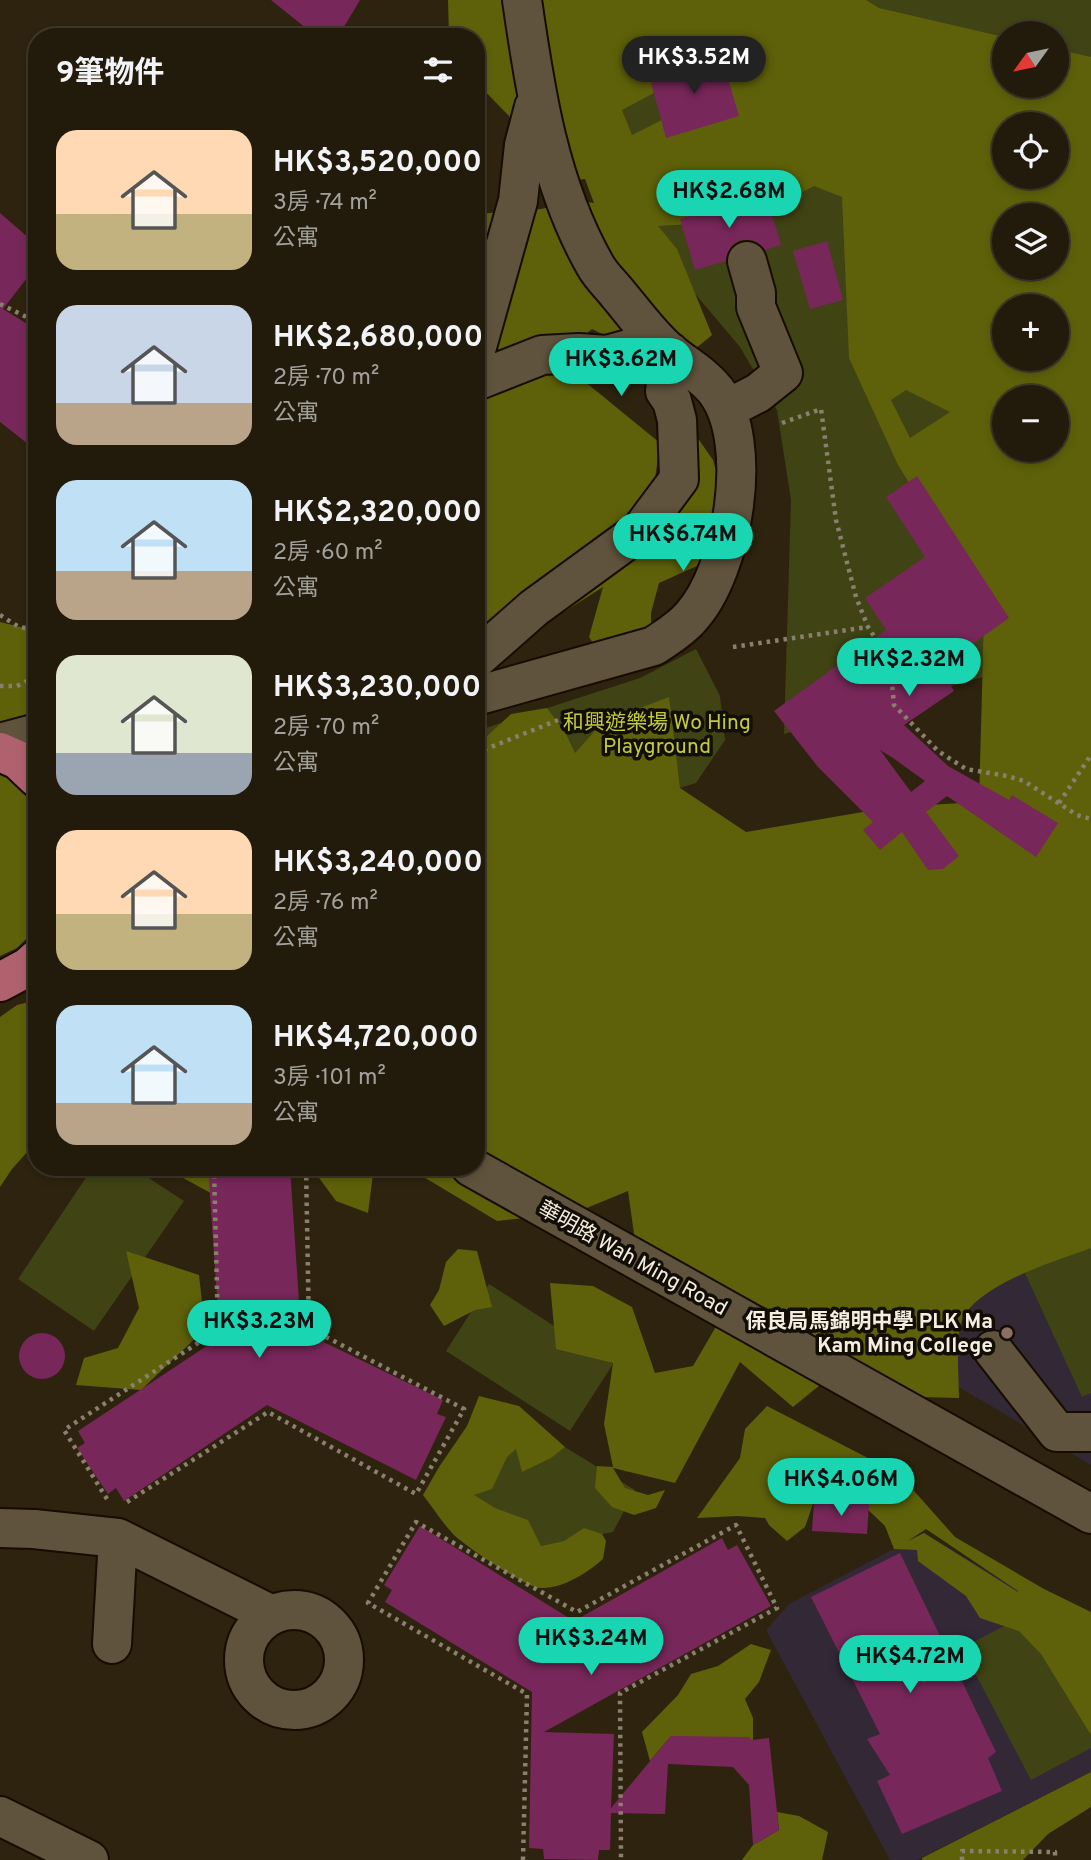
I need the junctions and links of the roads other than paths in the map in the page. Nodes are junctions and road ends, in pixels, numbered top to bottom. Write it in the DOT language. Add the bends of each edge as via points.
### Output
graph roads {
  1 [pos="522,0"];
  2 [pos="537,98"];
  3 [pos="747,261"];
  4 [pos="485,319"];
  5 [pos="663,346"];
  6 [pos="607,355"];
  7 [pos="485,377"];
  8 [pos="665,390"];
  9 [pos="727,409"];
  10 [pos="485,651"];
  11 [pos="485,693"];
  12 [pos="28,735"];
  13 [pos="0,743"];
  14 [pos="0,752"];
  15 [pos="28,769"];
  16 [pos="485,1175"];
  17 [pos="993,1350"];
  18 [pos="1091,1432"];
  19 [pos="979,1452"];
  20 [pos="1091,1514"];
  21 [pos="119,1517"];
  22 [pos="0,1528"];
  23 [pos="1091,1532"];
  24 [pos="272,1615"];
  25 [pos="112,1644"];
  26 [pos="0,1816"];
  27 [pos="77,1857"];
  1 -- 2 [label="street"];
  2 -- 4 [label="street" via="524,145 519,201"];
  2 -- 5 [label="street" via="564,198 596,267"];
  3 -- 9 [label="street" via="756,307 783,373"];
  5 -- 6 [label="street"];
  5 -- 8 [label="street"];
  5 -- 9 [label="street" via="701,375"];
  6 -- 7 [label="street" via="542,355"];
  6 -- 8 [label="street"];
  8 -- 10 [label="street" via="677,420 679,479 641,530 534,608"];
  9 -- 11 [label="street" via="737,472 732,524 718,571 693,615 654,646"];
  12 -- 13 [label="street"];
  14 -- 15 [label="main road"];
  16 -- 19 [label="street, 華明路 Wah Ming Road"];
  17 -- 18 [label="street" via="1058,1432"];
  19 -- 20 [label="street, 華明路 Wah Ming Road"];
  19 -- 23 [label="street, 華明路 Wah Ming Road"];
  21 -- 22 [label="street"];
  21 -- 24 [label="street"];
  21 -- 25 [label="street"];
  26 -- 27 [label="street"];
}
